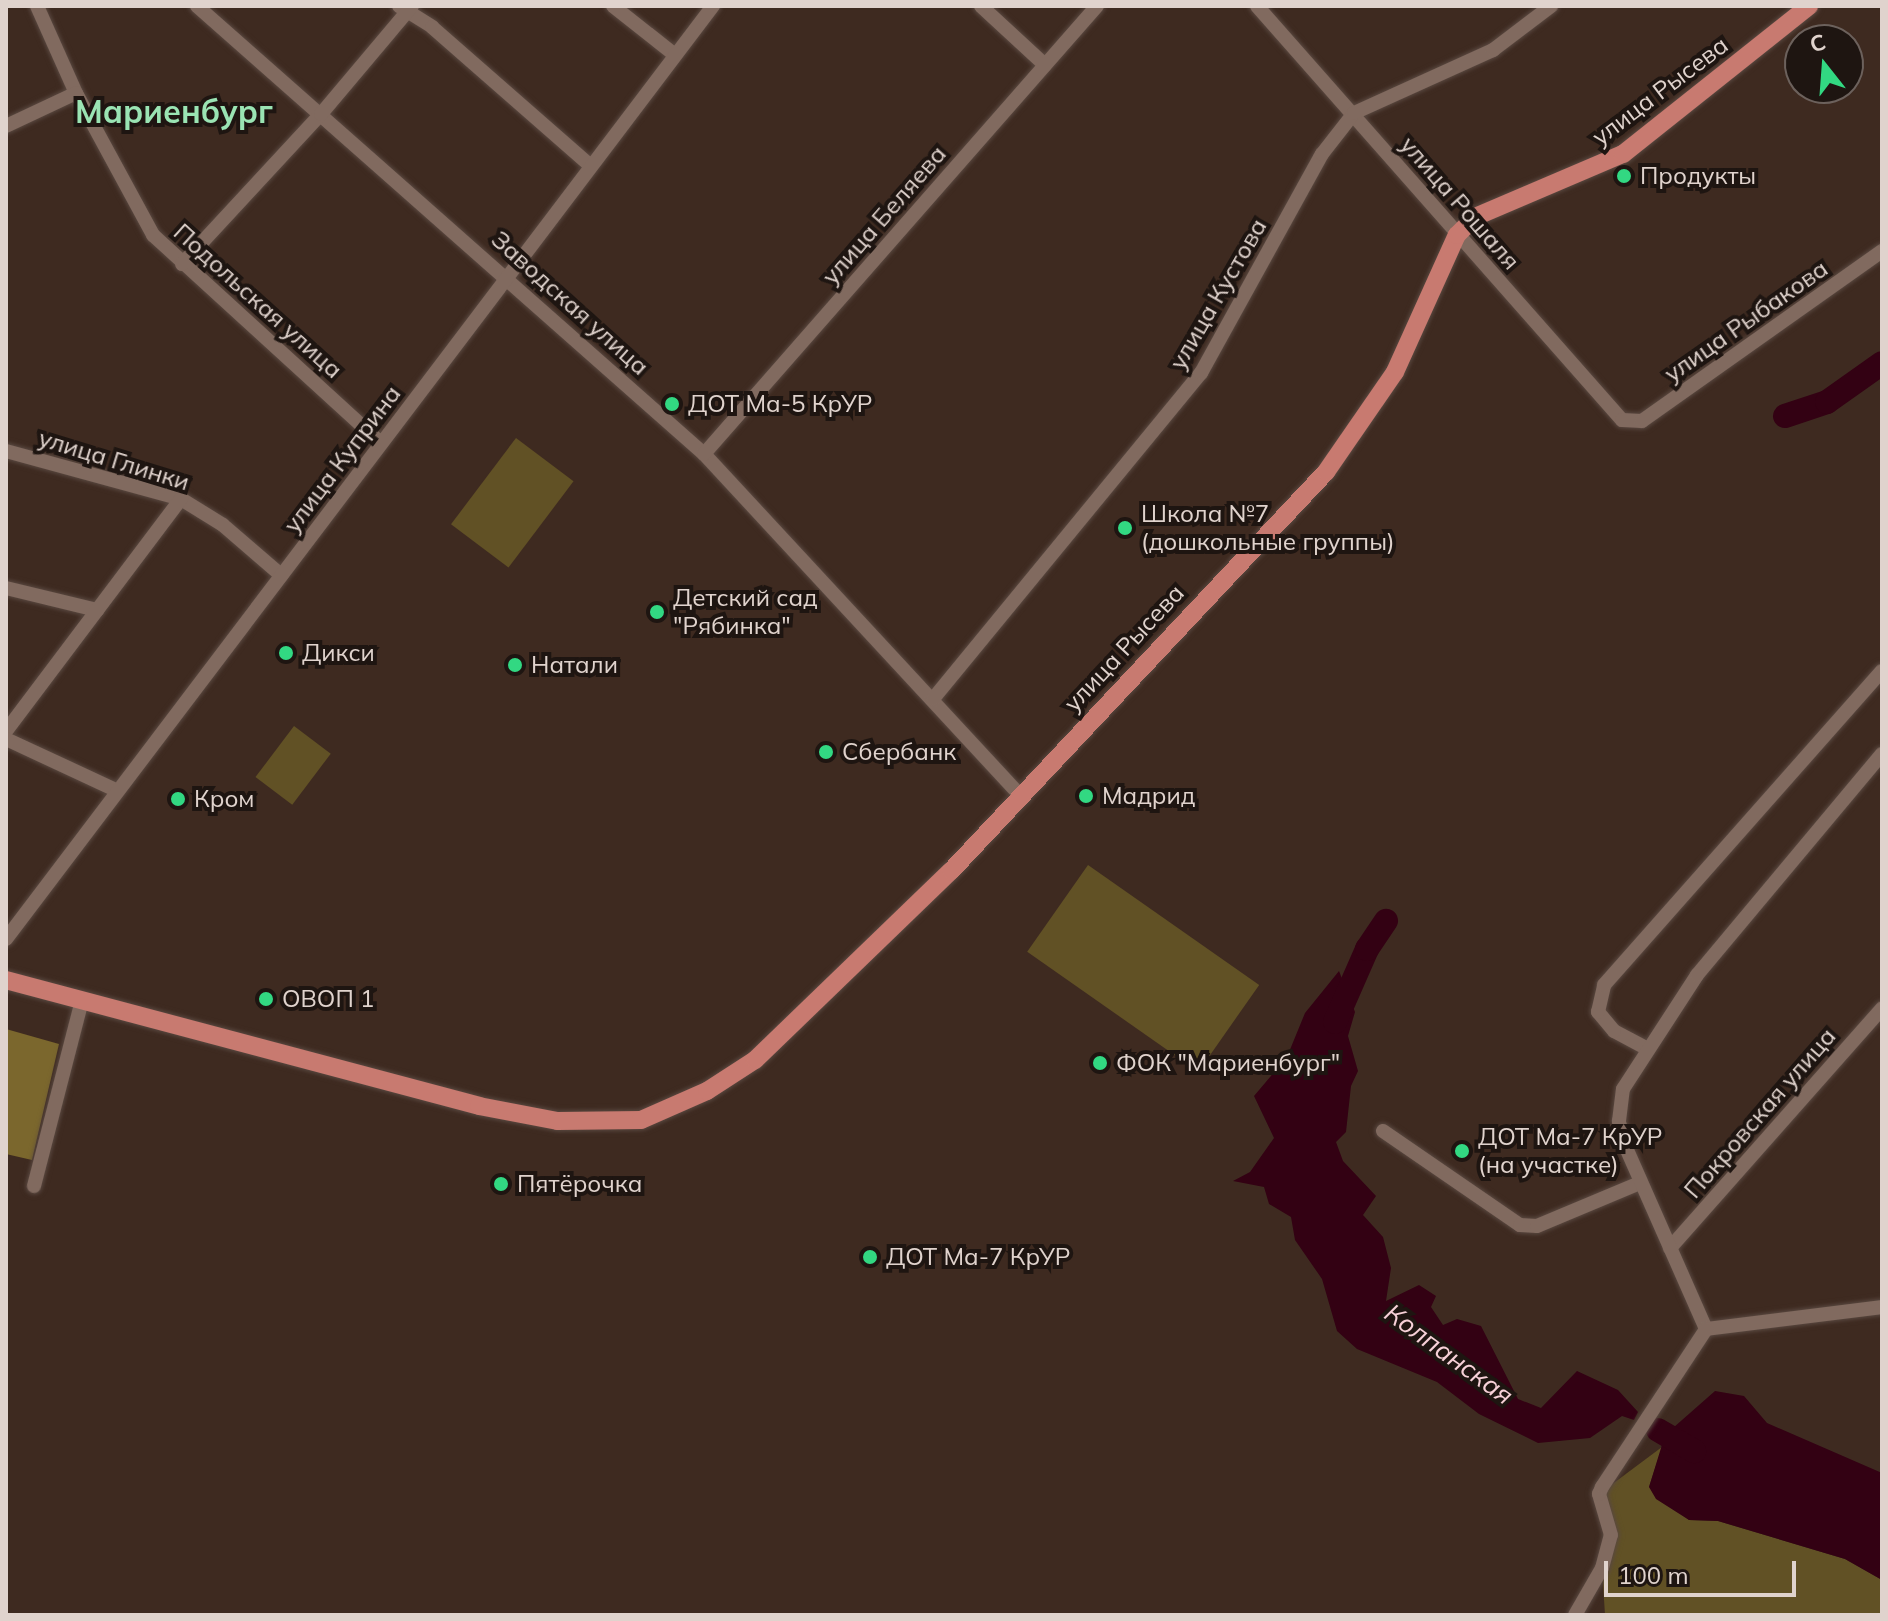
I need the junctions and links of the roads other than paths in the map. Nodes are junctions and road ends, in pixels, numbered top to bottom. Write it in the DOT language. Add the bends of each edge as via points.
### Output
graph roads {
  1 [pos="37,6"];
  2 [pos="197,6"];
  3 [pos="613,6"];
  4 [pos="713,6"];
  5 [pos="981,6"];
  6 [pos="1097,6"];
  7 [pos="1257,6"];
  8 [pos="1551,6"];
  9 [pos="1809,6"];
  10 [pos="406,8"];
  11 [pos="675,55"];
  12 [pos="1045,65"];
  13 [pos="76,93"];
  14 [pos="1354,113"];
  15 [pos="321,114"];
  16 [pos="6,126"];
  17 [pos="591,166"];
  18 [pos="1457,235"];
  19 [pos="1882,251"];
  20 [pos="182,264"];
  21 [pos="508,276"];
  22 [pos="1634,423"];
  23 [pos="381,443"];
  24 [pos="6,451"];
  25 [pos="704,454"];
  26 [pos="181,499"];
  27 [pos="281,575"];
  28 [pos="6,588"];
  29 [pos="97,610"];
  30 [pos="1882,671"];
  31 [pos="933,699"];
  32 [pos="6,731"];
  33 [pos="6,739"];
  34 [pos="1882,754"];
  35 [pos="118,791"];
  36 [pos="1021,796"];
  37 [pos="6,939"];
  38 [pos="6,980"];
  39 [pos="82,1000"];
  40 [pos="1882,1008"];
  41 [pos="1646,1048"];
  42 [pos="1383,1131"];
  43 [pos="1640,1183"];
  44 [pos="34,1186"];
  45 [pos="1670,1248"];
  46 [pos="1882,1307"];
  47 [pos="1706,1329"];
  48 [pos="1575,1615"];
  1 -- 13 [label="street, Подольская улица"];
  2 -- 15 [label="street, Заводская улица"];
  3 -- 11 [label="street"];
  4 -- 11 [label="street, улица Куприна"];
  5 -- 12 [label="street"];
  6 -- 12 [label="street, улица Беляева"];
  7 -- 14 [label="street, улица Рошаля"];
  8 -- 14 [label="street, улица Кустова" via="1493,50"];
  9 -- 18 [label="main road, улица Рысева" via="1623,154 1475,217"];
  10 -- 15 [label="street"];
  10 -- 17 [label="street"];
  11 -- 17 [label="street, улица Куприна"];
  12 -- 25 [label="street, улица Беляева"];
  13 -- 16 [label="street"];
  13 -- 20 [label="street, Подольская улица" via="153,235"];
  14 -- 18 [label="street, улица Рошаля"];
  14 -- 31 [label="street, улица Кустова" via="1322,154 1201,373"];
  15 -- 20 [label="street"];
  15 -- 21 [label="street, Заводская улица"];
  17 -- 21 [label="street, улица Куприна"];
  18 -- 22 [label="street, улица Рошаля" via="1622,420"];
  18 -- 36 [label="main road, улица Рысева" via="1395,372 1356,435"];
  19 -- 22 [label="street, улица Рыбакова"];
  20 -- 23 [label="street, Подольская улица"];
  21 -- 23 [label="street, улица Куприна"];
  21 -- 25 [label="street, Заводская улица"];
  23 -- 27 [label="street, улица Куприна"];
  24 -- 26 [label="street, улица Глинки"];
  25 -- 31 [label="street, Заводская улица"];
  26 -- 27 [label="street, улица Глинки" via="223,525"];
  26 -- 29 [label="street"];
  27 -- 35 [label="street, улица Куприна"];
  28 -- 29 [label="street"];
  29 -- 32 [label="street"];
  30 -- 41 [label="street" via="1604,985 1598,1012 1614,1031"];
  31 -- 36 [label="street, Заводская улица"];
  33 -- 35 [label="street"];
  34 -- 41 [label="street" via="1706,963"];
  35 -- 37 [label="street, улица Куприна"];
  36 -- 39 [label="main road, улица Рысева" via="755,1060 707,1091 641,1120 618,1123 507,1112"];
  38 -- 39 [label="main road, улица Рысева"];
  39 -- 44 [label="street"];
  40 -- 45 [label="street, Покровская улица"];
  41 -- 43 [label="street" via="1623,1089 1619,1121"];
  42 -- 43 [label="street" via="1520,1225 1537,1226"];
  43 -- 45 [label="street"];
  45 -- 47 [label="street"];
  46 -- 47 [label="street"];
  47 -- 48 [label="street" via="1602,1487 1599,1494 1611,1535 1602,1568"];
}
